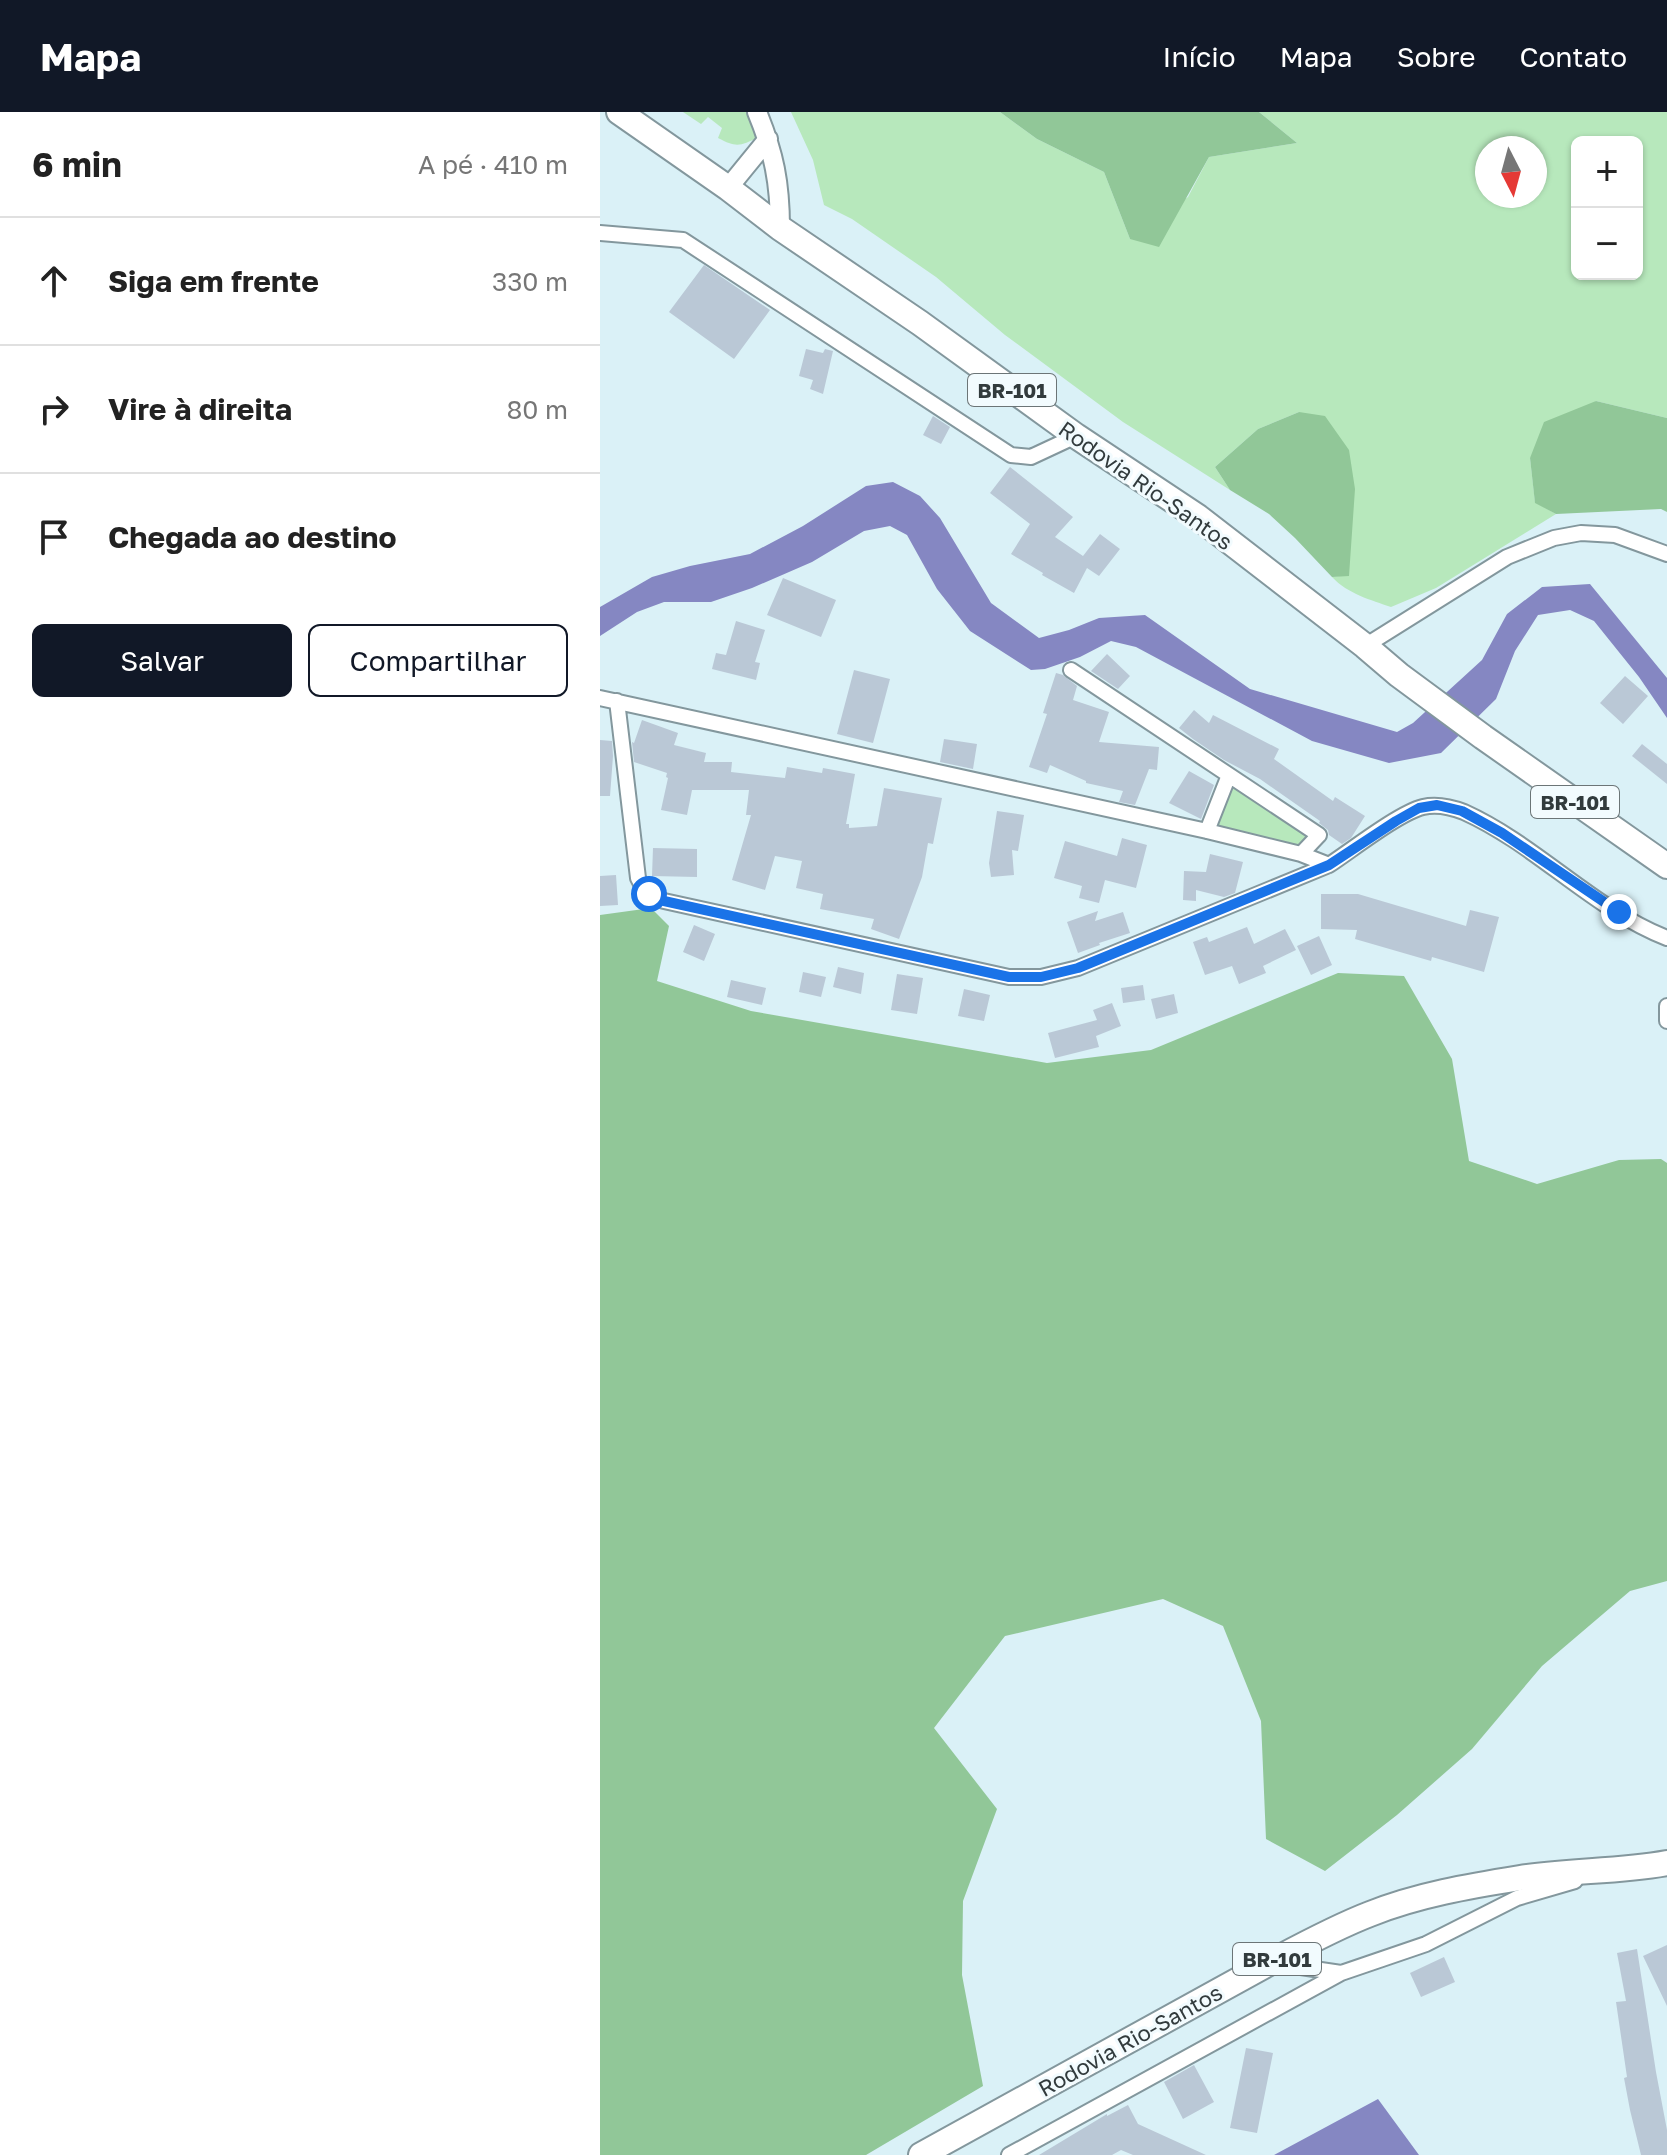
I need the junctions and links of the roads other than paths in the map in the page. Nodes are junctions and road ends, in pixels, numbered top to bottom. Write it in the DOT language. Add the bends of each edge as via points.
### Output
graph roads {
  1 [pos="619,112"];
  2 [pos="757,112"];
  3 [pos="768,139"];
  4 [pos="728,188"];
  5 [pos="780,228"];
  6 [pos="600,233"];
  7 [pos="1076,436"];
  8 [pos="1667,554"];
  9 [pos="1365,646"];
  10 [pos="1071,670"];
  11 [pos="600,698"];
  12 [pos="617,701"];
  13 [pos="1229,775"];
  14 [pos="1207,831"];
  15 [pos="1301,854"];
  16 [pos="1329,865"];
  17 [pos="1667,866"];
  18 [pos="1667,938"];
  19 [pos="1667,1006"];
  20 [pos="1667,1021"];
  21 [pos="1667,1863"];
  22 [pos="1606,1871"];
  23 [pos="1271,1962"];
  24 [pos="1341,1973"];
  25 [pos="921,2155"];
  26 [pos="1009,2155"];
  1 -- 4 [label="highway, Rodovia Rio-Santos / BR-101"];
  2 -- 3 [label="street"];
  3 -- 4 [label="street"];
  3 -- 5 [label="street" via="780,196"];
  4 -- 5 [label="highway, Rodovia Rio-Santos / BR-101"];
  5 -- 7 [label="highway, Rodovia Rio-Santos / BR-101"];
  6 -- 7 [label="street" via="683,240 1011,455 1031,457"];
  7 -- 9 [label="highway, Rodovia Rio-Santos / BR-101" via="1198,517"];
  8 -- 9 [label="street" via="1615,535 1554,538 1507,557"];
  9 -- 17 [label="highway, Rodovia Rio-Santos / BR-101" via="1483,737"];
  10 -- 13 [label="street"];
  11 -- 12 [label="street"];
  12 -- 14 [label="street"];
  12 -- 16 [label="street" via="638,878 649,894 664,901 1009,977 1041,977 1078,968"];
  13 -- 14 [label="street"];
  13 -- 15 [label="street" via="1319,835"];
  14 -- 15 [label="street"];
  15 -- 16 [label="street"];
  16 -- 18 [label="street" via="1419,808 1437,805 1462,811 1502,833"];
  19 -- 20 [label="street"];
  21 -- 22 [label="highway, Rodovia Rio-Santos / BR-101"];
  22 -- 23 [label="highway, Rodovia Rio-Santos / BR-101" via="1522,1877 1435,1894 1372,1913"];
  22 -- 24 [label="street" via="1517,1898 1426,1944"];
  23 -- 24 [label="street"];
  23 -- 25 [label="highway, Rodovia Rio-Santos / BR-101"];
  24 -- 26 [label="street"];
}
